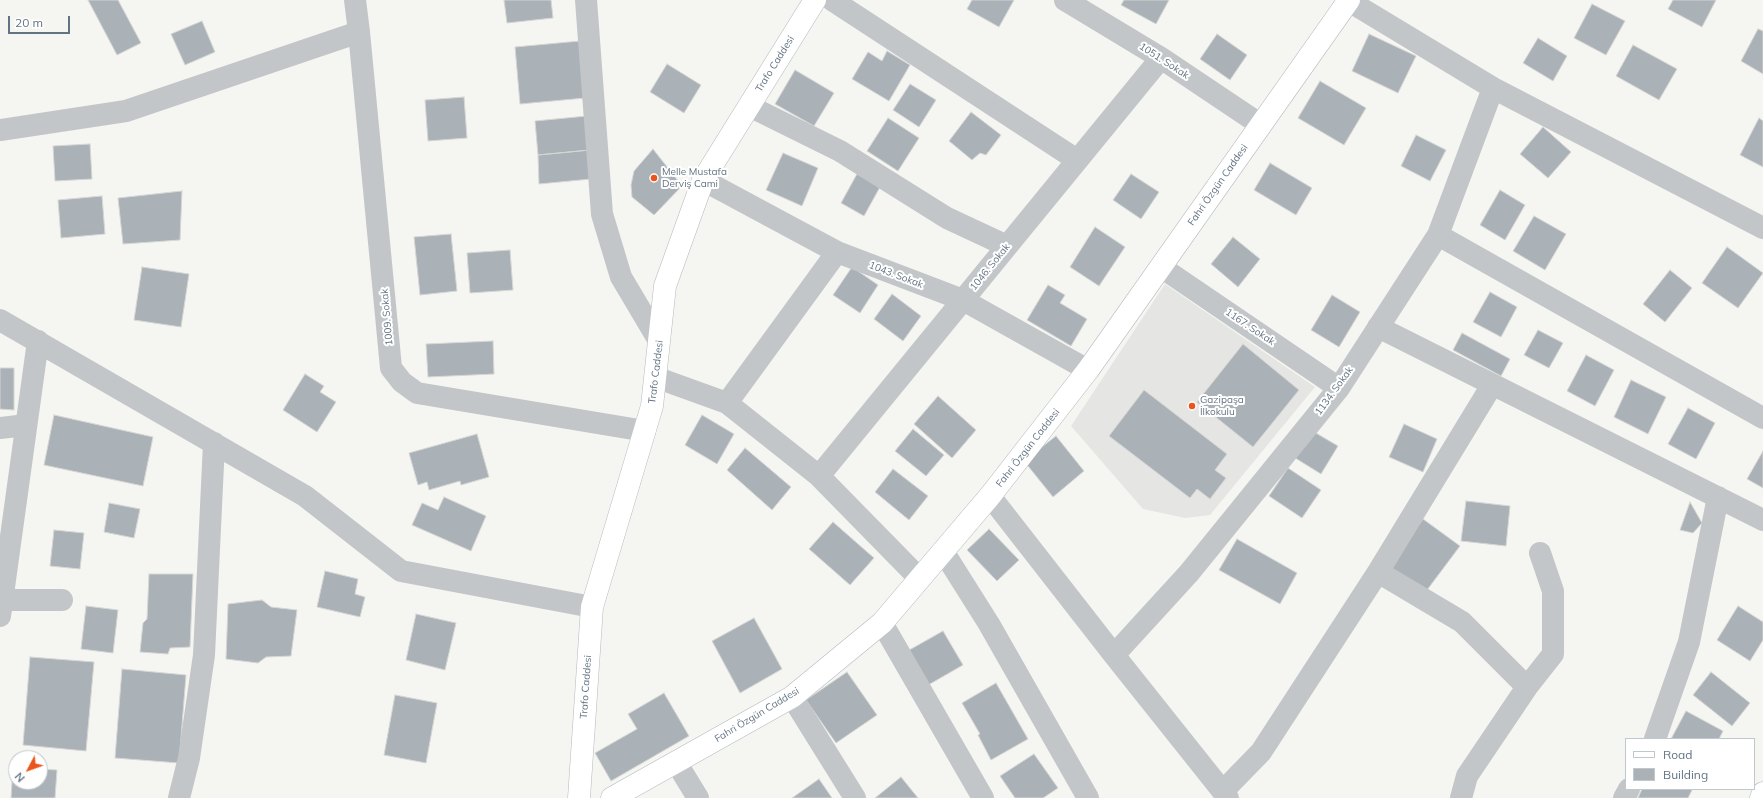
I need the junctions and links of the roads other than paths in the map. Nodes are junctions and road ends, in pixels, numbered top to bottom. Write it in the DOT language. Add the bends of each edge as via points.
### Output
graph roads {
  1 [pos="355,0"];
  2 [pos="586,0"];
  3 [pos="815,0"];
  4 [pos="832,0"];
  5 [pos="1065,0"];
  6 [pos="1349,0"];
  7 [pos="359,32"];
  8 [pos="1161,58"];
  9 [pos="1493,88"];
  10 [pos="749,106"];
  11 [pos="1261,124"];
  12 [pos="0,130"];
  13 [pos="1077,160"];
  14 [pos="703,180"];
  15 [pos="1763,228"];
  16 [pos="1438,235"];
  17 [pos="1007,246"];
  18 [pos="837,252"];
  19 [pos="1161,267"];
  20 [pos="963,300"];
  21 [pos="0,320"];
  22 [pos="1378,327"];
  23 [pos="38,341"];
  24 [pos="659,341"];
  25 [pos="1088,370"];
  26 [pos="655,377"];
  27 [pos="1492,385"];
  28 [pos="1339,388"];
  29 [pos="727,403"];
  30 [pos="1763,418"];
  31 [pos="26,425"];
  32 [pos="0,428"];
  33 [pos="645,431"];
  34 [pos="214,443"];
  35 [pos="819,476"];
  36 [pos="990,496"];
  37 [pos="1718,497"];
  38 [pos="1763,520"];
  39 [pos="943,551"];
  40 [pos="1540,553"];
  41 [pos="1378,572"];
  42 [pos="919,578"];
  43 [pos="62,600"];
  44 [pos="1,605"];
  45 [pos="592,607"];
  46 [pos="882,623"];
  47 [pos="1114,655"];
  48 [pos="1527,687"];
  49 [pos="792,697"];
  50 [pos="1655,738"];
  51 [pos="676,762"];
  52 [pos="1763,793"];
  53 [pos="1225,795"];
  54 [pos="179,798"];
  55 [pos="579,798"];
  56 [pos="612,798"];
  57 [pos="698,798"];
  58 [pos="855,798"];
  59 [pos="983,798"];
  60 [pos="1088,798"];
  61 [pos="1461,798"];
  62 [pos="1761,798"];
  1 -- 7 [label="street, 1009. Sokak"];
  2 -- 24 [label="street" via="602,214 621,277"];
  3 -- 10 [label="street, Trafo Caddesi"];
  4 -- 13 [label="street"];
  5 -- 8 [label="street, 1051. Sokak"];
  6 -- 9 [label="street"];
  6 -- 11 [label="street, Fahri Özgün Caddesi"];
  7 -- 12 [label="street" via="126,111"];
  7 -- 33 [label="street, 1009. Sokak" via="392,368 402,382 417,392"];
  8 -- 11 [label="street, 1051. Sokak"];
  8 -- 13 [label="street, 1046. Sokak"];
  9 -- 15 [label="street"];
  9 -- 16 [label="street, 1134. Sokak"];
  10 -- 14 [label="street, Trafo Caddesi"];
  10 -- 17 [label="street" via="840,151 947,218"];
  11 -- 19 [label="street, Fahri Özgün Caddesi"];
  13 -- 17 [label="street, 1046. Sokak"];
  14 -- 18 [label="street, 1043. Sokak"];
  14 -- 24 [label="street, Trafo Caddesi" via="665,286"];
  16 -- 22 [label="street, 1134. Sokak"];
  16 -- 30 [label="street"];
  17 -- 20 [label="street, 1046. Sokak"];
  18 -- 20 [label="street, 1043. Sokak"];
  18 -- 29 [label="street"];
  19 -- 25 [label="street, Fahri Özgün Caddesi"];
  19 -- 28 [label="street, 1167. Sokak"];
  20 -- 25 [label="street, 1043. Sokak"];
  20 -- 35 [label="street, 1046. Sokak"];
  21 -- 23 [label="street"];
  22 -- 27 [label="street"];
  22 -- 28 [label="street, 1134. Sokak"];
  23 -- 31 [label="street"];
  23 -- 34 [label="street"];
  24 -- 26 [label="street, Trafo Caddesi"];
  25 -- 36 [label="street, Fahri Özgün Caddesi"];
  26 -- 29 [label="street"];
  26 -- 33 [label="street, Trafo Caddesi" via="652,406"];
  27 -- 37 [label="street"];
  27 -- 41 [label="street"];
  28 -- 47 [label="street, 1134. Sokak" via="1188,573"];
  29 -- 35 [label="street"];
  31 -- 32 [label="street"];
  31 -- 44 [label="street"];
  33 -- 45 [label="street, Trafo Caddesi"];
  34 -- 45 [label="street" via="305,496 400,571"];
  34 -- 54 [label="street" via="204,655"];
  35 -- 42 [label="street"];
  36 -- 39 [label="street, Fahri Özgün Caddesi"];
  36 -- 47 [label="street"];
  37 -- 38 [label="street"];
  37 -- 50 [label="street" via="1688,642"];
  39 -- 42 [label="street, Fahri Özgün Caddesi"];
  39 -- 60 [label="street" via="989,624"];
  40 -- 48 [label="street" via="1553,591 1553,654"];
  41 -- 48 [label="street" via="1462,622"];
  41 -- 53 [label="street" via="1261,752"];
  42 -- 46 [label="street, Fahri Özgün Caddesi"];
  43 -- 44 [label="street"];
  45 -- 55 [label="street, Trafo Caddesi"];
  46 -- 49 [label="street, Fahri Özgün Caddesi"];
  46 -- 59 [label="street"];
  47 -- 53 [label="street"];
  48 -- 61 [label="street" via="1467,776"];
  49 -- 51 [label="street, Fahri Özgün Caddesi"];
  49 -- 58 [label="street"];
  51 -- 56 [label="street, Fahri Özgün Caddesi"];
  51 -- 57 [label="street"];
  52 -- 62 [label="street"];
}
